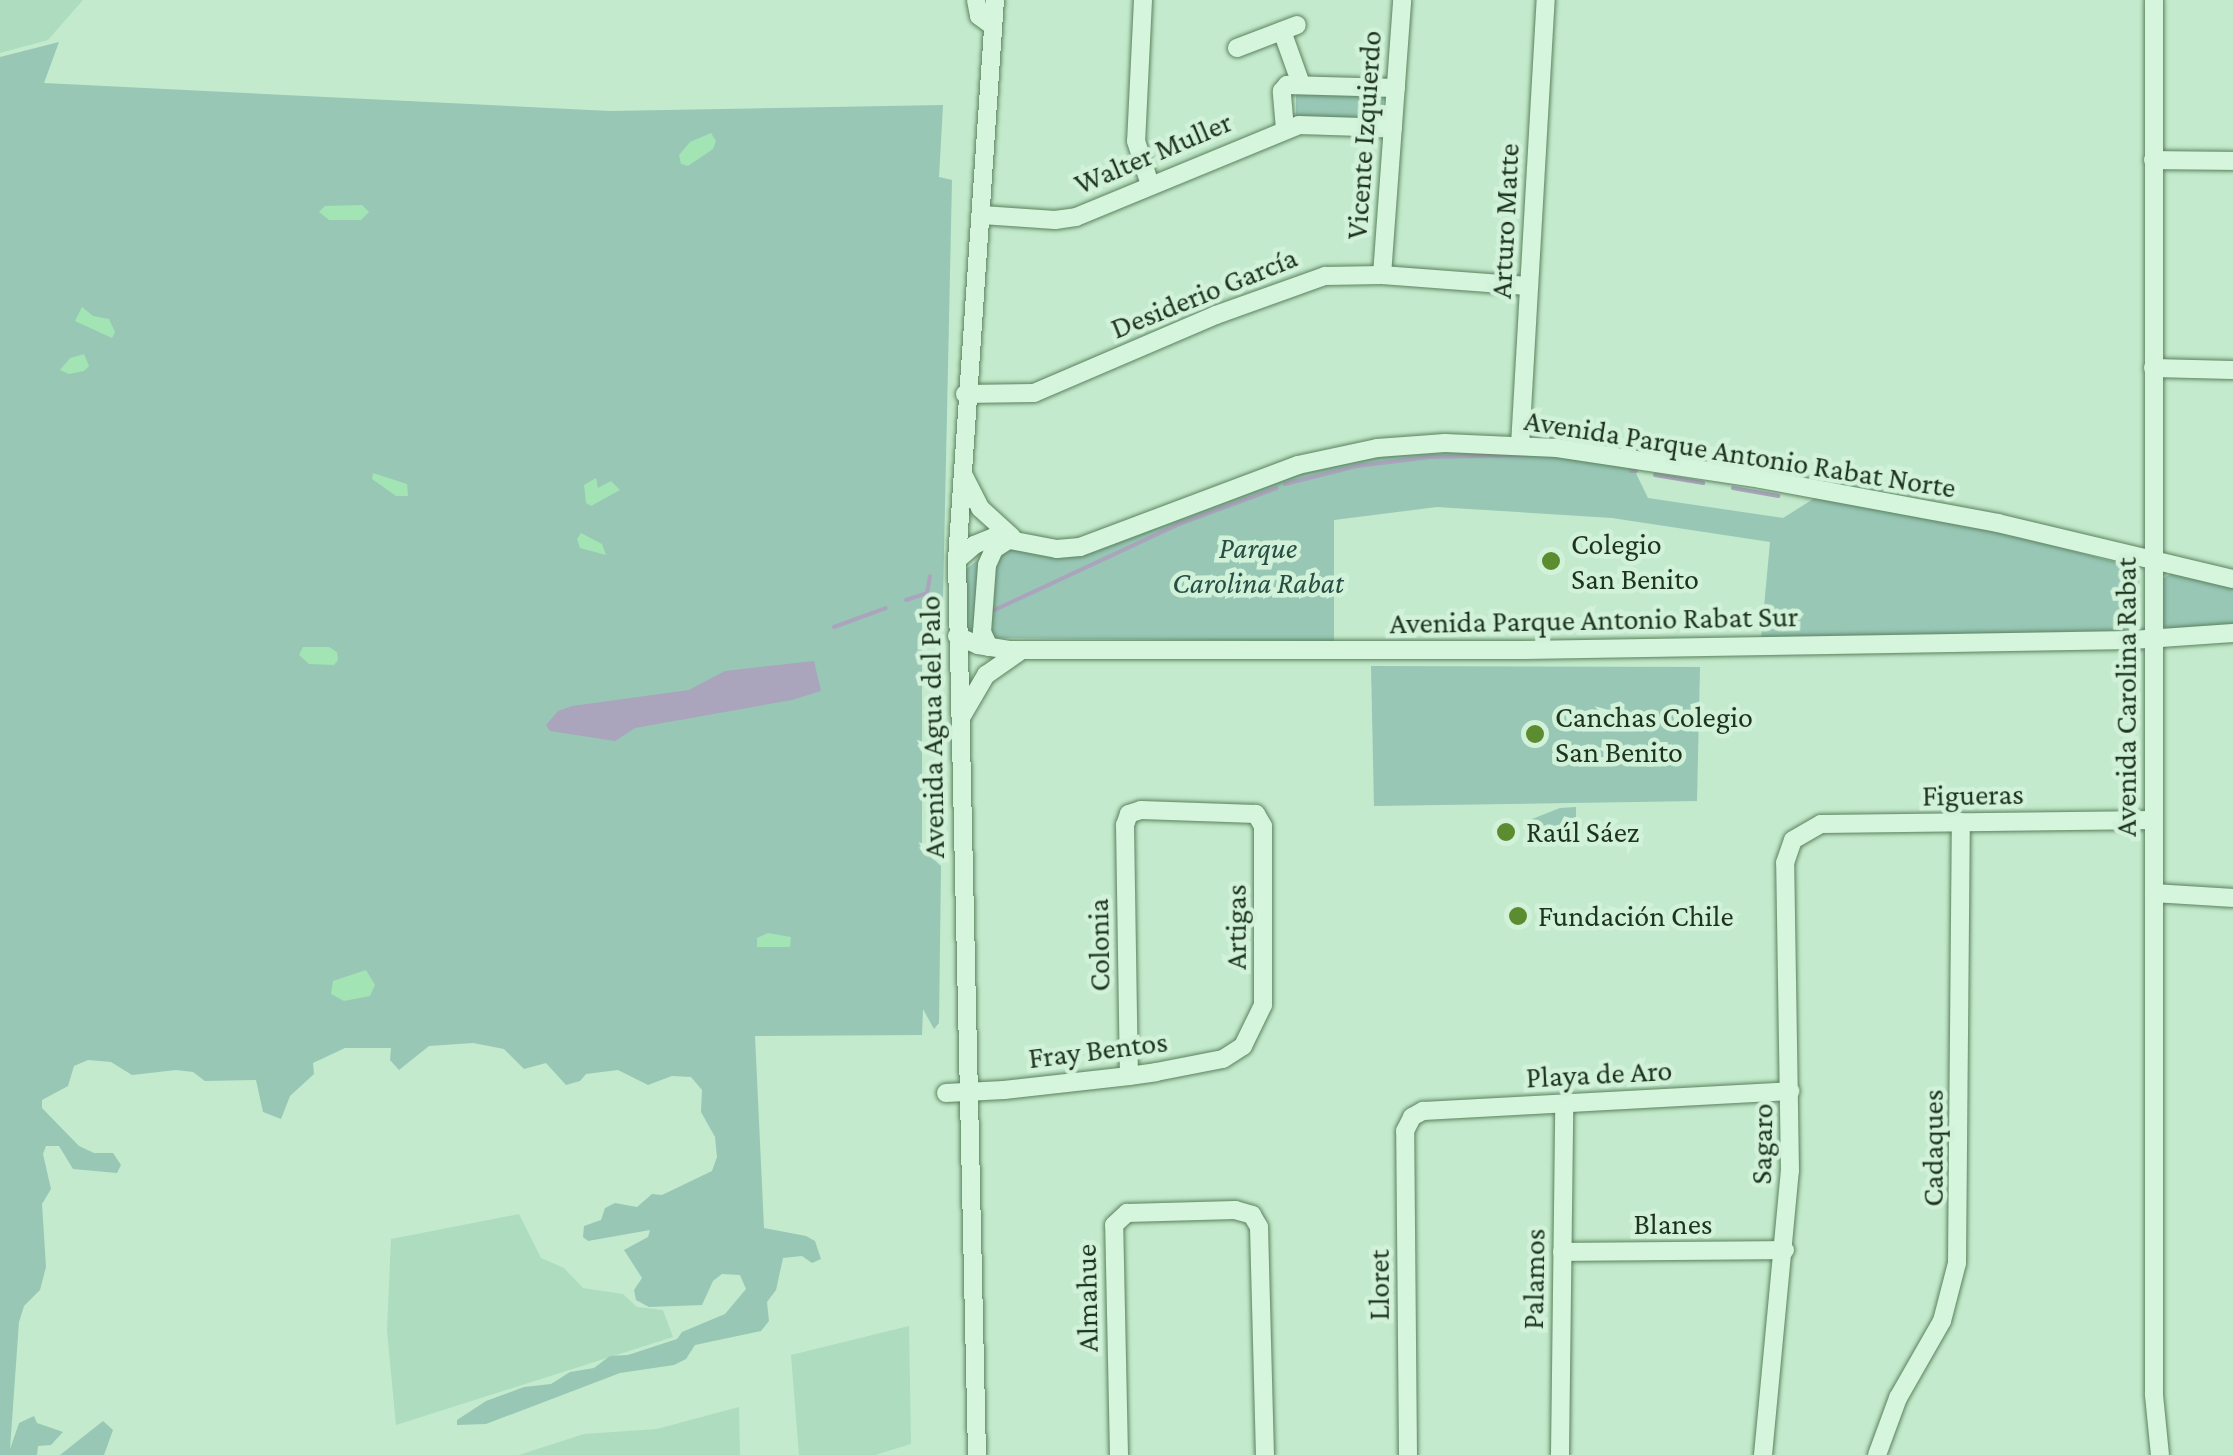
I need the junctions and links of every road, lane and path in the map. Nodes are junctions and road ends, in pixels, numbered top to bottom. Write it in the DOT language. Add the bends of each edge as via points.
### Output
graph roads {
  1 [pos="976,0"];
  2 [pos="994,0"];
  3 [pos="1143,0"];
  4 [pos="1402,0"];
  5 [pos="1546,0"];
  6 [pos="2154,0"];
  7 [pos="993,26"];
  8 [pos="1237,48"];
  9 [pos="1300,84"];
  10 [pos="1396,88"];
  11 [pos="1392,128"];
  12 [pos="1285,129"];
  13 [pos="2153,160"];
  14 [pos="2233,161"];
  15 [pos="1150,186"];
  16 [pos="982,215"];
  17 [pos="1382,275"];
  18 [pos="1528,286"];
  19 [pos="2153,368"];
  20 [pos="2233,370"];
  21 [pos="965,394"];
  22 [pos="1520,445"];
  23 [pos="962,464"];
  24 [pos="1014,539"];
  25 [pos="957,560"];
  26 [pos="2153,562"];
  27 [pos="2233,579"];
  28 [pos="2233,633"];
  29 [pos="957,636"];
  30 [pos="2154,639"];
  31 [pos="988,647"];
  32 [pos="1024,650"];
  33 [pos="959,726"];
  34 [pos="1129,814"];
  35 [pos="2154,820"];
  36 [pos="1961,822"];
  37 [pos="1796,836"];
  38 [pos="2154,893"];
  39 [pos="2233,898"];
  40 [pos="1249,1038"];
  41 [pos="1129,1076"];
  42 [pos="1790,1091"];
  43 [pos="968,1092"];
  44 [pos="946,1093"];
  45 [pos="1564,1104"];
  46 [pos="1412,1117"];
  47 [pos="1785,1250"];
  48 [pos="1562,1252"];
  49 [pos="2154,1395"];
  50 [pos="977,1455"];
  51 [pos="1119,1455"];
  52 [pos="1265,1455"];
  53 [pos="1408,1455"];
  54 [pos="1560,1455"];
  55 [pos="1763,1455"];
  56 [pos="1877,1455"];
  57 [pos="2149,1455"];
  58 [pos="2160,1455"];
  1 -- 7 [label="street" via="979,16"];
  2 -- 7 [label="street, Avenida Agua del Palo"];
  3 -- 15 [label="street" via="1136,140"];
  4 -- 10 [label="street, Vicente Izquierdo"];
  5 -- 18 [label="street, Arturo Matte"];
  6 -- 13 [label="street, Avenida Carolina Rabat"];
  7 -- 16 [label="street, Avenida Agua del Palo"];
  8 -- 9 [label="street" via="1289,28"];
  9 -- 10 [label="street"];
  9 -- 12 [label="street" via="1282,91"];
  10 -- 11 [label="street, Vicente Izquierdo"];
  11 -- 12 [label="street, Walter Muller"];
  11 -- 17 [label="street, Vicente Izquierdo"];
  12 -- 15 [label="street, Walter Muller"];
  13 -- 14 [label="street"];
  13 -- 19 [label="street, Avenida Carolina Rabat"];
  15 -- 16 [label="street, Walter Muller" via="1066,219"];
  16 -- 21 [label="street, Avenida Agua del Palo"];
  17 -- 18 [label="street, Desiderio García"];
  17 -- 21 [label="street, Desiderio García" via="1311,279 1034,393"];
  18 -- 22 [label="street, Arturo Matte"];
  19 -- 20 [label="street"];
  19 -- 26 [label="street, Avenida Carolina Rabat"];
  21 -- 23 [label="street, Avenida Agua del Palo"];
  22 -- 24 [label="street, Avenida Parque Antonio Rabat Norte" via="1430,444 1344,454 1215,493 1080,547 1046,548"];
  22 -- 26 [label="street, Avenida Parque Antonio Rabat Norte" via="1636,458 1902,505"];
  23 -- 24 [label="street" via="980,508"];
  23 -- 25 [label="street, Avenida Agua del Palo"];
  24 -- 25 [label="street, Avenida Parque Antonio Rabat Norte" via="985,539"];
  24 -- 31 [label="street" via="994,549 987,565 982,632"];
  25 -- 29 [label="street, Avenida Agua del Palo"];
  26 -- 27 [label="street, Avenida Parque Antonio Rabat Norte"];
  26 -- 30 [label="street, Avenida Carolina Rabat"];
  28 -- 30 [label="street, Avenida Parque Antonio Rabat Sur"];
  29 -- 31 [label="street, Avenida Parque Antonio Rabat Sur"];
  29 -- 33 [label="street, Avenida Agua del Palo"];
  30 -- 32 [label="street, Avenida Parque Antonio Rabat Sur" via="1576,650"];
  30 -- 35 [label="street, Avenida Carolina Rabat"];
  31 -- 32 [label="street, Avenida Parque Antonio Rabat Sur"];
  32 -- 33 [label="street" via="986,675"];
  33 -- 43 [label="street, Avenida Agua del Palo"];
  34 -- 40 [label="street, Artigas" via="1256,814 1263,826 1264,1005"];
  34 -- 41 [label="street, Colonia"];
  35 -- 36 [label="street, Figueras"];
  35 -- 38 [label="street, Avenida Carolina Rabat"];
  36 -- 37 [label="street, Figueras" via="1820,824"];
  36 -- 56 [label="street, Cadaques" via="1957,1263 1942,1321 1898,1398"];
  37 -- 42 [label="street, Sagaro" via="1785,863"];
  38 -- 39 [label="street"];
  38 -- 49 [label="street, Avenida Carolina Rabat"];
  40 -- 41 [label="street, Fray Bentos" via="1223,1059"];
  41 -- 43 [label="street, Fray Bentos"];
  42 -- 45 [label="street, Playa de Aro"];
  42 -- 47 [label="street, Sagaro"];
  43 -- 44 [label="street, Fray Bentos"];
  43 -- 50 [label="street, Avenida Agua del Palo"];
  45 -- 46 [label="street, Playa de Aro" via="1423,1111"];
  45 -- 48 [label="street, Palamos"];
  46 -- 53 [label="street, Lloret" via="1405,1131"];
  47 -- 48 [label="street, Blanes"];
  47 -- 55 [label="street, Sagaro"];
  48 -- 54 [label="street, Palamos"];
  49 -- 57 [label="street, Avenida Carolina Rabat"];
  49 -- 58 [label="street, Avenida Carolina Rabat"];
  51 -- 52 [label="street, Almahue" via="1114,1225 1127,1213 1235,1210 1252,1215 1259,1227"];
}
